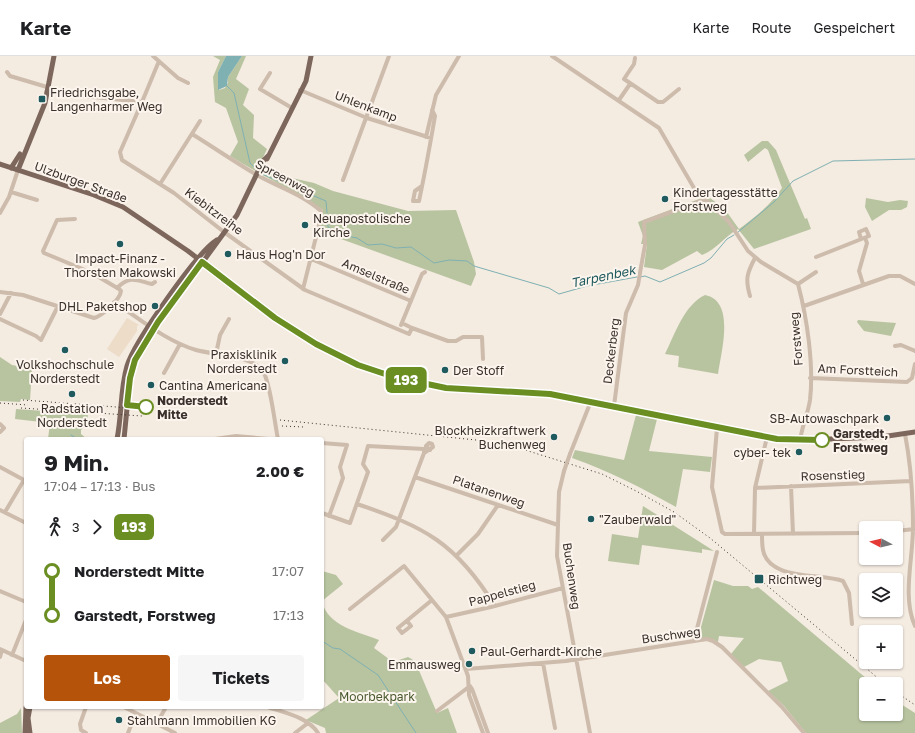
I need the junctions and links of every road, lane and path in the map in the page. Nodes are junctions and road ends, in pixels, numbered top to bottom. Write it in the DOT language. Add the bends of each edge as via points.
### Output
graph roads {
  1 [pos="54,56"];
  2 [pos="153,56"];
  3 [pos="311,56"];
  4 [pos="389,56"];
  5 [pos="459,56"];
  6 [pos="552,56"];
  7 [pos="635,58"];
  8 [pos="159,61"];
  9 [pos="7,72"];
  10 [pos="270,73"];
  11 [pos="188,83"];
  12 [pos="630,84"];
  13 [pos="301,88"];
  14 [pos="47,90"];
  15 [pos="679,90"];
  16 [pos="619,100"];
  17 [pos="142,102"];
  18 [pos="292,108"];
  19 [pos="432,110"];
  20 [pos="367,118"];
  21 [pos="200,120"];
  22 [pos="192,134"];
  23 [pos="426,137"];
  24 [pos="30,138"];
  25 [pos="431,138"];
  26 [pos="0,164"];
  27 [pos="11,168"];
  28 [pos="18,170"];
  29 [pos="258,175"];
  30 [pos="343,180"];
  31 [pos="160,184"];
  32 [pos="422,186"];
  33 [pos="11,192"];
  34 [pos="37,200"];
  35 [pos="704,200"];
  36 [pos="0,213"];
  37 [pos="75,219"];
  38 [pos="224,232"];
  39 [pos="816,257"];
  40 [pos="755,258"];
  41 [pos="311,259"];
  42 [pos="200,260"];
  43 [pos="425,272"];
  44 [pos="816,272"];
  45 [pos="155,282"];
  46 [pos="798,284"];
  47 [pos="863,284"];
  48 [pos="915,284"];
  49 [pos="117,288"];
  50 [pos="303,289"];
  51 [pos="0,292"];
  52 [pos="11,293"];
  53 [pos="750,296"];
  54 [pos="411,301"];
  55 [pos="114,302"];
  56 [pos="58,306"];
  57 [pos="804,306"];
  58 [pos="0,314"];
  59 [pos="0,319"];
  60 [pos="229,319"];
  61 [pos="402,323"];
  62 [pos="152,328"];
  63 [pos="412,328"];
  64 [pos="400,329"];
  65 [pos="180,344"];
  66 [pos="895,346"];
  67 [pos="915,351"];
  68 [pos="216,354"];
  69 [pos="482,359"];
  70 [pos="915,364"];
  71 [pos="164,373"];
  72 [pos="810,378"];
  73 [pos="591,401"];
  74 [pos="614,406"];
  75 [pos="0,424"];
  76 [pos="717,428"];
  77 [pos="0,432"];
  78 [pos="915,432"];
  79 [pos="905,434"];
  80 [pos="117,437"];
  81 [pos="124,437"];
  82 [pos="278,437"];
  83 [pos="768,438"];
  84 [pos="800,441"];
  85 [pos="324,443"];
  86 [pos="426,446"];
  87 [pos="430,450"];
  88 [pos="424,453"];
  89 [pos="0,467"];
  90 [pos="415,476"];
  91 [pos="912,481"];
  92 [pos="792,486"];
  93 [pos="755,488"];
  94 [pos="357,504"];
  95 [pos="498,505"];
  96 [pos="0,510"];
  97 [pos="5,512"];
  98 [pos="324,514"];
  99 [pos="330,516"];
  100 [pos="400,518"];
  101 [pos="24,522"];
  102 [pos="558,525"];
  103 [pos="914,530"];
  104 [pos="903,531"];
  105 [pos="859,533"];
  106 [pos="754,534"];
  107 [pos="762,534"];
  108 [pos="793,534"];
  109 [pos="383,540"];
  110 [pos="717,552"];
  111 [pos="456,556"];
  112 [pos="563,588"];
  113 [pos="0,591"];
  114 [pos="432,600"];
  115 [pos="24,601"];
  116 [pos="495,606"];
  117 [pos="350,609"];
  118 [pos="446,617"];
  119 [pos="407,621"];
  120 [pos="852,624"];
  121 [pos="24,625"];
  122 [pos="915,626"];
  123 [pos="694,640"];
  124 [pos="1,650"];
  125 [pos="12,655"];
  126 [pos="0,657"];
  127 [pos="24,660"];
  128 [pos="575,660"];
  129 [pos="543,663"];
  130 [pos="466,669"];
  131 [pos="470,686"];
  132 [pos="26,709"];
  133 [pos="30,709"];
  134 [pos="85,709"];
  135 [pos="128,709"];
  136 [pos="165,709"];
  137 [pos="273,709"];
  138 [pos="437,711"];
  139 [pos="136,713"];
  140 [pos="308,722"];
  141 [pos="157,723"];
  142 [pos="555,728"];
  143 [pos="25,733"];
  144 [pos="30,733"];
  145 [pos="86,733"];
  146 [pos="128,733"];
  147 [pos="176,733"];
  148 [pos="295,733"];
  149 [pos="319,733"];
  150 [pos="483,733"];
  151 [pos="488,733"];
  152 [pos="590,733"];
  153 [pos="804,733"];
  1 -- 14 [label="main road"];
  2 -- 8 [label="street"];
  3 -- 13 [label="main road" via="307,77"];
  4 -- 20 [label="street"];
  5 -- 19 [label="street" via="436,95"];
  6 -- 16 [label="street"];
  7 -- 12 [label="street" via="624,79"];
  8 -- 11 [label="street"];
  8 -- 17 [label="street"];
  9 -- 14 [label="street" via="10,76"];
  10 -- 18 [label="street" via="260,89"];
  12 -- 15 [label="street" via="658,102 663,102"];
  12 -- 16 [label="street"];
  13 -- 18 [label="main road"];
  13 -- 20 [label="street, Uhlenkamp"];
  14 -- 17 [label="street"];
  14 -- 24 [label="main road" via="45,102"];
  16 -- 35 [label="street" via="659,128 694,188"];
  17 -- 31 [label="street, Kiebitzreihe" via="120,156 122,160"];
  18 -- 29 [label="main road"];
  19 -- 23 [label="street"];
  19 -- 25 [label="street" via="435,116"];
  20 -- 23 [label="street, Uhlenkamp"];
  20 -- 30 [label="street"];
  21 -- 22 [label="street"];
  22 -- 29 [label="street, Spreenweg"];
  22 -- 31 [label="street"];
  23 -- 25 [label="street, Uhlenkamp"];
  24 -- 27 [label="main road"];
  24 -- 28 [label="main road"];
  25 -- 32 [label="street"];
  26 -- 27 [label="main road, Ulzburger Straße"];
  27 -- 28 [label="main road, Ulzburger Straße"];
  28 -- 33 [label="street"];
  28 -- 42 [label="main road, Ulzburger Straße" via="123,207"];
  29 -- 38 [label="main road" via="240,210"];
  29 -- 41 [label="street, Spreenweg" via="291,191 321,211"];
  31 -- 38 [label="street, Kiebitzreihe"];
  33 -- 34 [label="street"];
  33 -- 36 [label="street"];
  35 -- 40 [label="street" via="729,222"];
  35 -- 74 [label="street, Deckerberg" via="644,222 644,245 639,277 626,312"];
  37 -- 49 [label="street" via="57,220 44,253"];
  38 -- 42 [label="main road"];
  38 -- 50 [label="street, Kiebitzreihe"];
  39 -- 47 [label="street" via="863,238 867,243 859,271"];
  40 -- 46 [label="street"];
  40 -- 53 [label="street" via="748,270 746,283"];
  41 -- 50 [label="street, Spreenweg"];
  41 -- 54 [label="street, Amselstraße"];
  42 -- 62 [label="main road"];
  42 -- 73 [label="main road, Ulzburger Straße" via="297,333 327,351 369,369 395,378 442,388 540,394"];
  43 -- 54 [label="street"];
  44 -- 46 [label="street"];
  45 -- 49 [label="street" via="152,284 130,279 125,280"];
  46 -- 57 [label="street, Forstweg"];
  47 -- 48 [label="street" via="892,275"];
  47 -- 57 [label="street"];
  49 -- 55 [label="street" via="122,293"];
  50 -- 64 [label="street, Kiebitzreihe"];
  51 -- 52 [label="street"];
  52 -- 56 [label="street"];
  52 -- 58 [label="street"];
  54 -- 61 [label="street"];
  55 -- 56 [label="street" via="94,318"];
  55 -- 62 [label="street"];
  56 -- 59 [label="street" via="41,340"];
  57 -- 72 [label="street, Forstweg"];
  60 -- 68 [label="street" via="220,335"];
  61 -- 63 [label="street, Kiebitzreihe"];
  61 -- 64 [label="street"];
  62 -- 65 [label="street"];
  62 -- 80 [label="main road" via="130,358 127,367"];
  62 -- 81 [label="main road" via="132,368"];
  63 -- 64 [label="street, Kiebitzreihe" via="409,334"];
  63 -- 69 [label="street, Kiebitzreihe" via="448,341 456,341 463,337 482,337"];
  65 -- 68 [label="street"];
  65 -- 71 [label="street"];
  66 -- 67 [label="street" via="901,345"];
  68 -- 82 [label="street" via="250,362 263,371"];
  70 -- 72 [label="street, Am Forstteich" via="912,378 907,382"];
  72 -- 84 [label="street, Forstweg" via="810,400"];
  73 -- 74 [label="main road, Ulzburger Straße"];
  73 -- 102 [label="street, Buchenweg, bridge" via="564,471 559,492"];
  74 -- 76 [label="main road, Ulzburger Straße"];
  75 -- 77 [label="street" via="4,428"];
  76 -- 83 [label="main road, Ulzburger Straße"];
  76 -- 106 [label="street" via="712,487 722,532"];
  78 -- 79 [label="main road, Ulzburger Straße"];
  79 -- 84 [label="main road, Ulzburger Straße"];
  79 -- 91 [label="street"];
  83 -- 84 [label="main road, Ulzburger Straße"];
  83 -- 93 [label="street"];
  85 -- 99 [label="street" via="347,445 340,470 343,478"];
  86 -- 87 [label="street"];
  86 -- 87 [label="street" via="428,443 432,444 433,448"];
  86 -- 88 [label="street"];
  87 -- 88 [label="street"];
  88 -- 90 [label="street"];
  88 -- 94 [label="street" via="424,449 368,446 362,464 368,472"];
  89 -- 97 [label="street" via="24,480"];
  90 -- 95 [label="street, Platanenweg"];
  90 -- 100 [label="street"];
  91 -- 92 [label="street, Rosenstieg"];
  91 -- 103 [label="street"];
  92 -- 93 [label="street, Rosenstieg"];
  92 -- 108 [label="street"];
  93 -- 106 [label="street"];
  94 -- 99 [label="street" via="350,523"];
  94 -- 100 [label="street"];
  95 -- 102 [label="street, Platanenweg"];
  95 -- 111 [label="street" via="478,534"];
  96 -- 97 [label="street"];
  97 -- 101 [label="street"];
  98 -- 99 [label="street"];
  100 -- 109 [label="street" via="396,527"];
  100 -- 111 [label="street" via="430,534"];
  102 -- 112 [label="street, Buchenweg" via="557,556"];
  103 -- 104 [label="street"];
  103 -- 122 [label="street" via="910,611"];
  105 -- 108 [label="street"];
  106 -- 107 [label="street"];
  107 -- 108 [label="street"];
  107 -- 120 [label="street" via="762,549 772,566 795,574 843,581 849,593"];
  110 -- 123 [label="street"];
  111 -- 116 [label="street" via="476,577"];
  112 -- 116 [label="street, Pappelstieg"];
  112 -- 128 [label="street, Buchenweg"];
  113 -- 115 [label="street"];
  114 -- 117 [label="street" via="404,566"];
  114 -- 118 [label="street"];
  114 -- 119 [label="street"];
  116 -- 118 [label="street, Pappelstieg"];
  118 -- 130 [label="street"];
  121 -- 125 [label="street"];
  123 -- 128 [label="street, Buschweg"];
  123 -- 153 [label="street, Buschweg" via="707,639 717,644 782,707"];
  124 -- 125 [label="street"];
  124 -- 126 [label="street"];
  125 -- 127 [label="street"];
  128 -- 129 [label="street, Buschweg"];
  128 -- 152 [label="street, Buchenweg"];
  129 -- 130 [label="street, Buschweg"];
  129 -- 142 [label="street"];
  130 -- 131 [label="street"];
  131 -- 138 [label="street"];
  131 -- 150 [label="street" via="469,695"];
  131 -- 151 [label="street"];
  132 -- 143 [label="main road"];
  133 -- 144 [label="main road"];
  134 -- 145 [label="street" via="80,724 81,730"];
  135 -- 139 [label="street"];
  136 -- 141 [label="street"];
  137 -- 140 [label="street"];
  139 -- 141 [label="street"];
  139 -- 146 [label="street"];
  140 -- 148 [label="street"];
  140 -- 149 [label="street"];
  141 -- 147 [label="street"];
}
